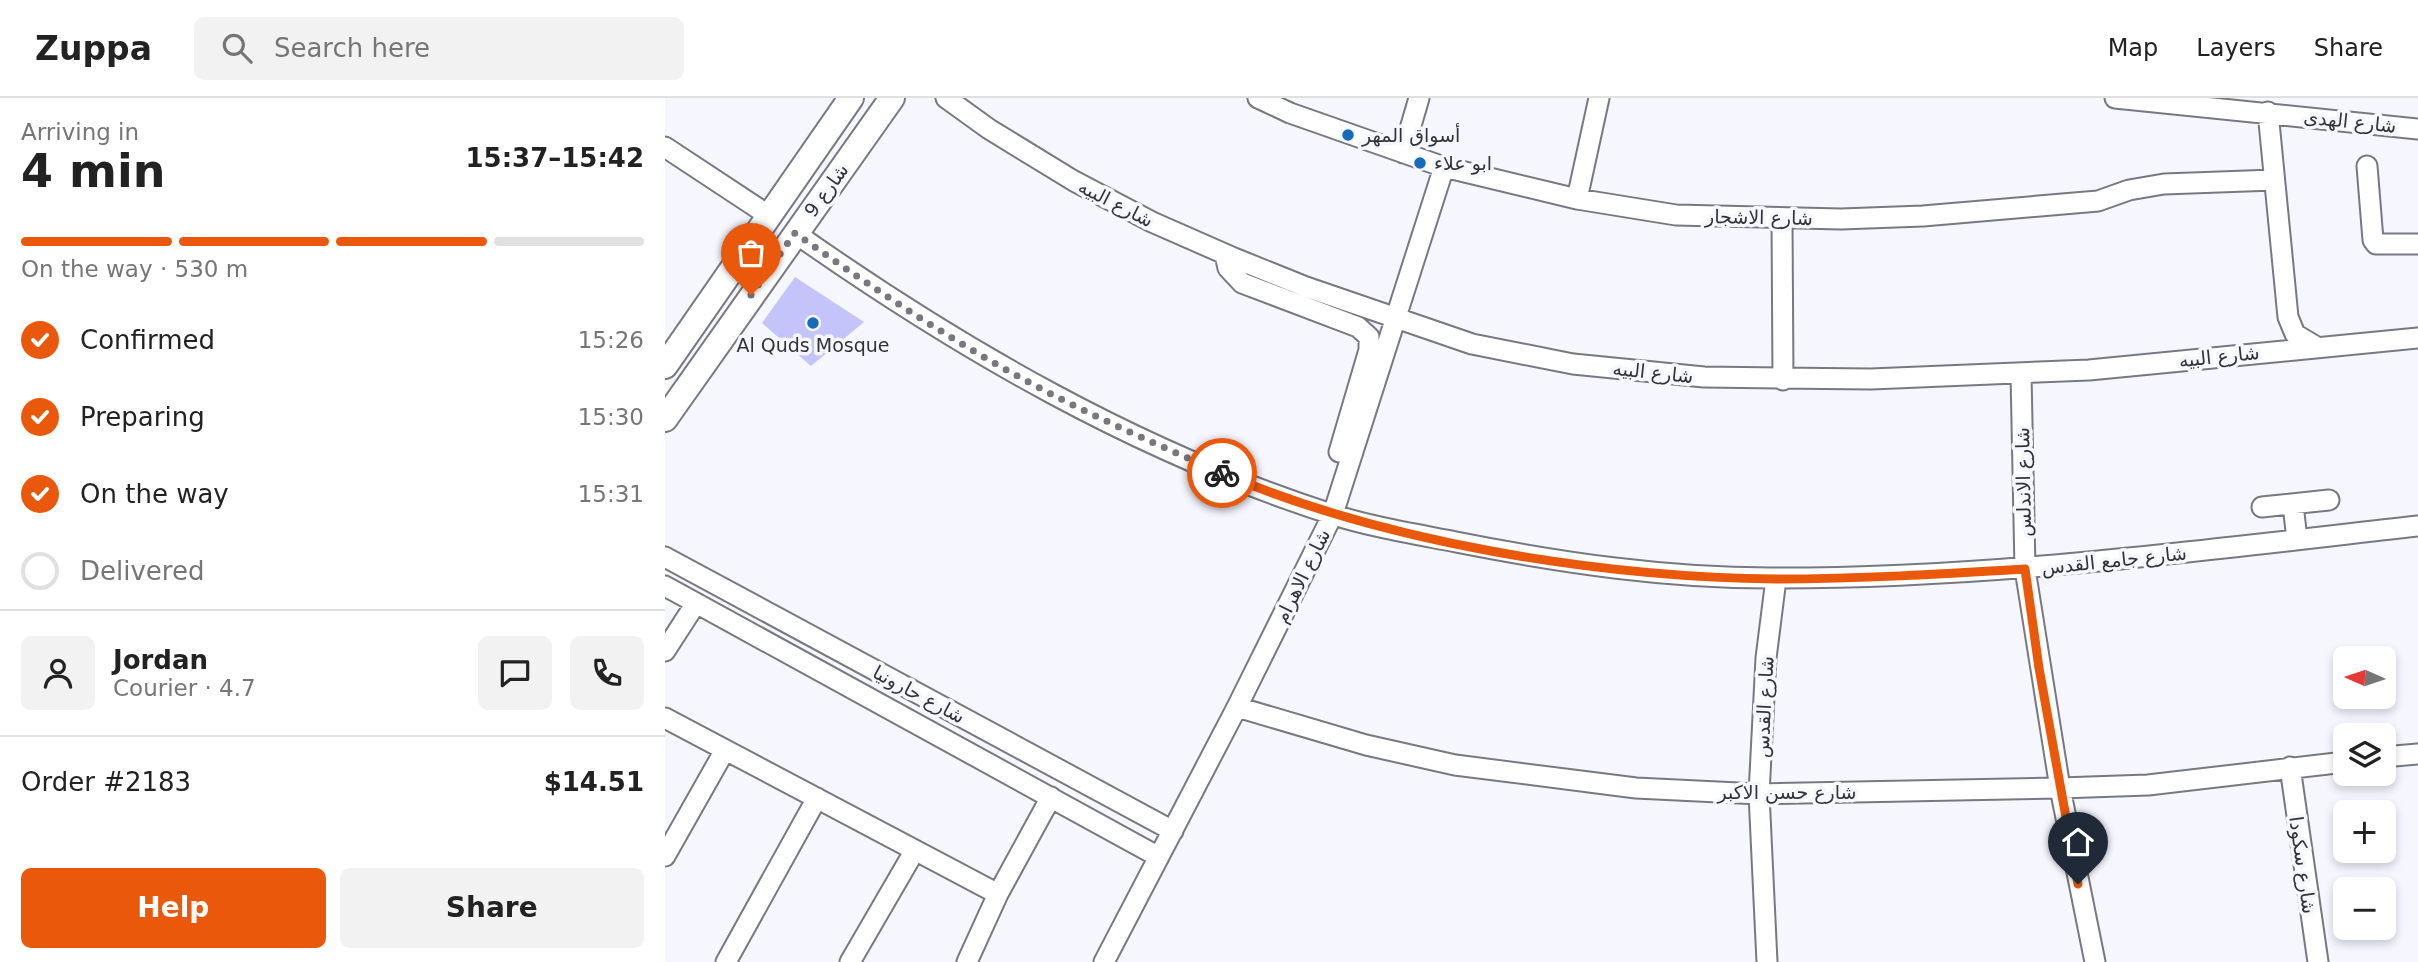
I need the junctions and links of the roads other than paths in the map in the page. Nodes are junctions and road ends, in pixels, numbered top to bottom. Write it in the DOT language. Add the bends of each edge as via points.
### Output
graph roads {
  1 [pos="851,98"];
  2 [pos="892,98"];
  3 [pos="946,98"];
  4 [pos="1258,98"];
  5 [pos="1419,98"];
  6 [pos="1599,98"];
  7 [pos="2115,98"];
  8 [pos="2268,113"];
  9 [pos="2418,129"];
  10 [pos="665,147"];
  11 [pos="1403,153"];
  12 [pos="2367,166"];
  13 [pos="1444,167"];
  14 [pos="2274,180"];
  15 [pos="1577,199"];
  16 [pos="768,215"];
  17 [pos="1782,218"];
  18 [pos="795,233"];
  19 [pos="2418,244"];
  20 [pos="1226,255"];
  21 [pos="1395,318"];
  22 [pos="2418,338"];
  23 [pos="2315,346"];
  24 [pos="665,366"];
  25 [pos="2021,374"];
  26 [pos="1783,380"];
  27 [pos="665,419"];
  28 [pos="2329,500"];
  29 [pos="2293,504"];
  30 [pos="2262,507"];
  31 [pos="1333,514"];
  32 [pos="2418,526"];
  33 [pos="2297,540"];
  34 [pos="665,557"];
  35 [pos="2025,569"];
  36 [pos="1776,579"];
  37 [pos="665,586"];
  38 [pos="696,603"];
  39 [pos="665,651"];
  40 [pos="1237,707"];
  41 [pos="665,718"];
  42 [pos="725,750"];
  43 [pos="2418,754"];
  44 [pos="2396,757"];
  45 [pos="2333,763"];
  46 [pos="2290,767"];
  47 [pos="2060,789"];
  48 [pos="1759,794"];
  49 [pos="1051,797"];
  50 [pos="817,798"];
  51 [pos="1173,831"];
  52 [pos="915,850"];
  53 [pos="665,856"];
  54 [pos="1159,857"];
  55 [pos="998,894"];
  56 [pos="726,962"];
  57 [pos="850,962"];
  58 [pos="967,962"];
  59 [pos="1104,962"];
  60 [pos="1767,962"];
  61 [pos="2095,962"];
  62 [pos="2318,962"];
  1 -- 16 [label="main road, شارع 9"];
  2 -- 18 [label="main road, شارع 9"];
  3 -- 20 [label="street, شارع البيه" via="1074,181"];
  4 -- 11 [label="street, شارع الاشجار"];
  5 -- 11 [label="street"];
  6 -- 15 [label="street"];
  7 -- 8 [label="street, شارع الهدى"];
  8 -- 9 [label="street, شارع الهدى"];
  8 -- 14 [label="street"];
  10 -- 16 [label="street"];
  11 -- 13 [label="street, شارع الاشجار"];
  12 -- 19 [label="street" via="2373,240 2376,244"];
  13 -- 15 [label="street, شارع الاشجار"];
  13 -- 21 [label="street, شارع الاهرام"];
  14 -- 17 [label="street, شارع الاشجار" via="2164,184 2098,201 1923,216"];
  14 -- 23 [label="street" via="2290,326"];
  15 -- 17 [label="street, شارع الاشجار" via="1676,215"];
  16 -- 24 [label="main road, شارع 9"];
  17 -- 26 [label="street"];
  18 -- 27 [label="main road, شارع 9"];
  18 -- 31 [label="street, شارع جامع القدس" via="899,305 1051,394 1235,478"];
  20 -- 21 [label="street, شارع البيه"];
  20 -- 31 [label="street" via="1228,268 1242,283 1358,327 1369,337 1330,481"];
  21 -- 26 [label="street, شارع البيه" via="1472,344 1573,364"];
  21 -- 31 [label="street, شارع الاهرام"];
  22 -- 23 [label="street, شارع البيه"];
  23 -- 25 [label="street, شارع البيه"];
  25 -- 26 [label="street, شارع البيه"];
  25 -- 35 [label="street, شارع الاندلس"];
  28 -- 29 [label="street"];
  29 -- 30 [label="street"];
  29 -- 33 [label="street"];
  31 -- 36 [label="street, شارع جامع القدس" via="1504,552 1682,574"];
  31 -- 40 [label="street, شارع الاهرام"];
  32 -- 33 [label="street, شارع جامع القدس"];
  33 -- 35 [label="street, شارع جامع القدس"];
  34 -- 51 [label="street, شارع حارونيا"];
  35 -- 36 [label="street, شارع جامع القدس"];
  35 -- 47 [label="street, شارع الاندلس"];
  36 -- 48 [label="street, شارع القدس" via="1766,657"];
  37 -- 38 [label="street, شارع حارونيا"];
  38 -- 39 [label="street"];
  38 -- 49 [label="street, شارع حارونيا"];
  40 -- 48 [label="street, شارع حسن الاكبر" via="1366,745 1455,765 1636,788"];
  40 -- 51 [label="street, شارع الاهرام"];
  41 -- 42 [label="street"];
  42 -- 50 [label="street"];
  42 -- 53 [label="street"];
  43 -- 44 [label="street"];
  45 -- 46 [label="street, شارع حسن الاكبر"];
  46 -- 47 [label="street, شارع حسن الاكبر" via="2148,785"];
  46 -- 62 [label="street, شارع سكودا"];
  47 -- 48 [label="street, شارع حسن الاكبر"];
  47 -- 61 [label="street, شارع الاندلس"];
  48 -- 60 [label="street, شارع القدس"];
  49 -- 54 [label="street, شارع حارونيا"];
  49 -- 55 [label="street"];
  50 -- 52 [label="street"];
  50 -- 56 [label="street"];
  51 -- 54 [label="street, شارع الاهرام"];
  52 -- 55 [label="street"];
  52 -- 57 [label="street"];
  54 -- 59 [label="street, شارع الاهرام"];
  55 -- 58 [label="street"];
}
